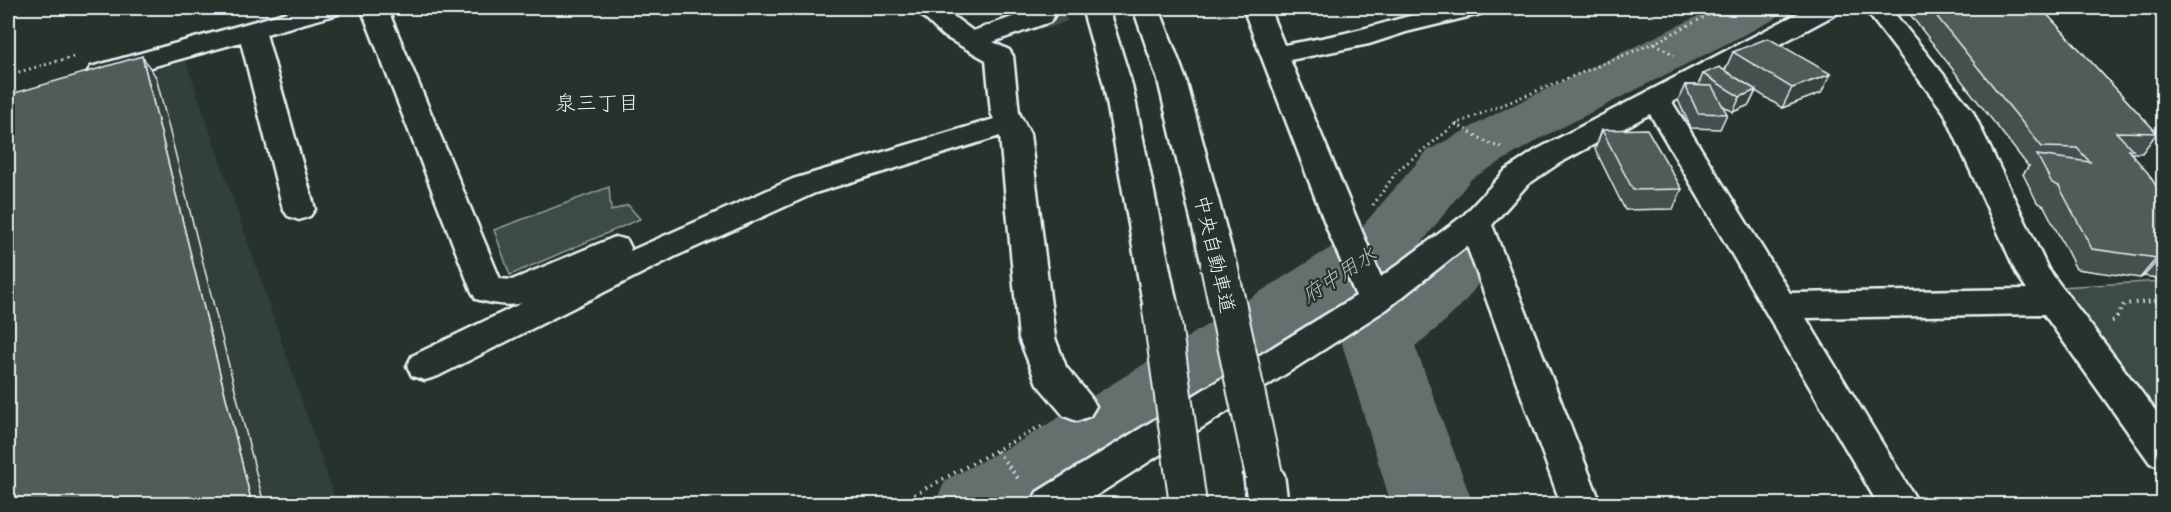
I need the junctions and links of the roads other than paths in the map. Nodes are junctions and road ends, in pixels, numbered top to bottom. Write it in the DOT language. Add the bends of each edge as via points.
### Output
graph roads {
  1 [pos="329,8"];
  2 [pos="374,8"];
  3 [pos="927,8"];
  4 [pos="1095,8"];
  5 [pos="1146,8"];
  6 [pos="1256,8"];
  7 [pos="1827,8"];
  8 [pos="1877,8"];
  9 [pos="1456,9"];
  10 [pos="1041,16"];
  11 [pos="251,30"];
  12 [pos="971,41"];
  13 [pos="1276,55"];
  14 [pos="74,81"];
  15 [pos="1656,99"];
  16 [pos="1010,124"];
  17 [pos="298,209"];
  18 [pos="1475,223"];
  19 [pos="615,249"];
  20 [pos="1371,293"];
  21 [pos="2053,301"];
  22 [pos="1779,306"];
  23 [pos="425,366"];
  24 [pos="1077,406"];
  25 [pos="2163,452"];
  26 [pos="1266,490"];
  27 [pos="1051,504"];
  28 [pos="1188,504"];
  29 [pos="1581,504"];
  30 [pos="1899,504"];
  1 -- 11 [label="main road"];
  2 -- 19 [label="main road" via="488,290 514,293"];
  3 -- 12 [label="main road"];
  4 -- 28 [label="main road, bridge" via="1118,85 1161,309"];
  5 -- 26 [label="main road, 中央自動車道, bridge" via="1172,80 1219,266"];
  6 -- 13 [label="main road"];
  7 -- 15 [label="main road"];
  8 -- 21 [label="main road" via="1958,110 2034,274"];
  9 -- 13 [label="main road" via="1369,36"];
  10 -- 12 [label="main road"];
  11 -- 14 [label="main road"];
  11 -- 17 [label="main road"];
  12 -- 16 [label="main road" via="999,56 1005,113"];
  13 -- 20 [label="main road"];
  15 -- 18 [label="main road" via="1547,157 1516,178"];
  15 -- 22 [label="main road"];
  16 -- 23 [label="main road" via="804,186 664,249"];
  16 -- 24 [label="main road" via="1015,134 1037,338 1050,374"];
  18 -- 20 [label="main road"];
  18 -- 29 [label="main road"];
  20 -- 27 [label="main road"];
  21 -- 22 [label="main road"];
  21 -- 25 [label="main road"];
  22 -- 30 [label="main road"];
}
